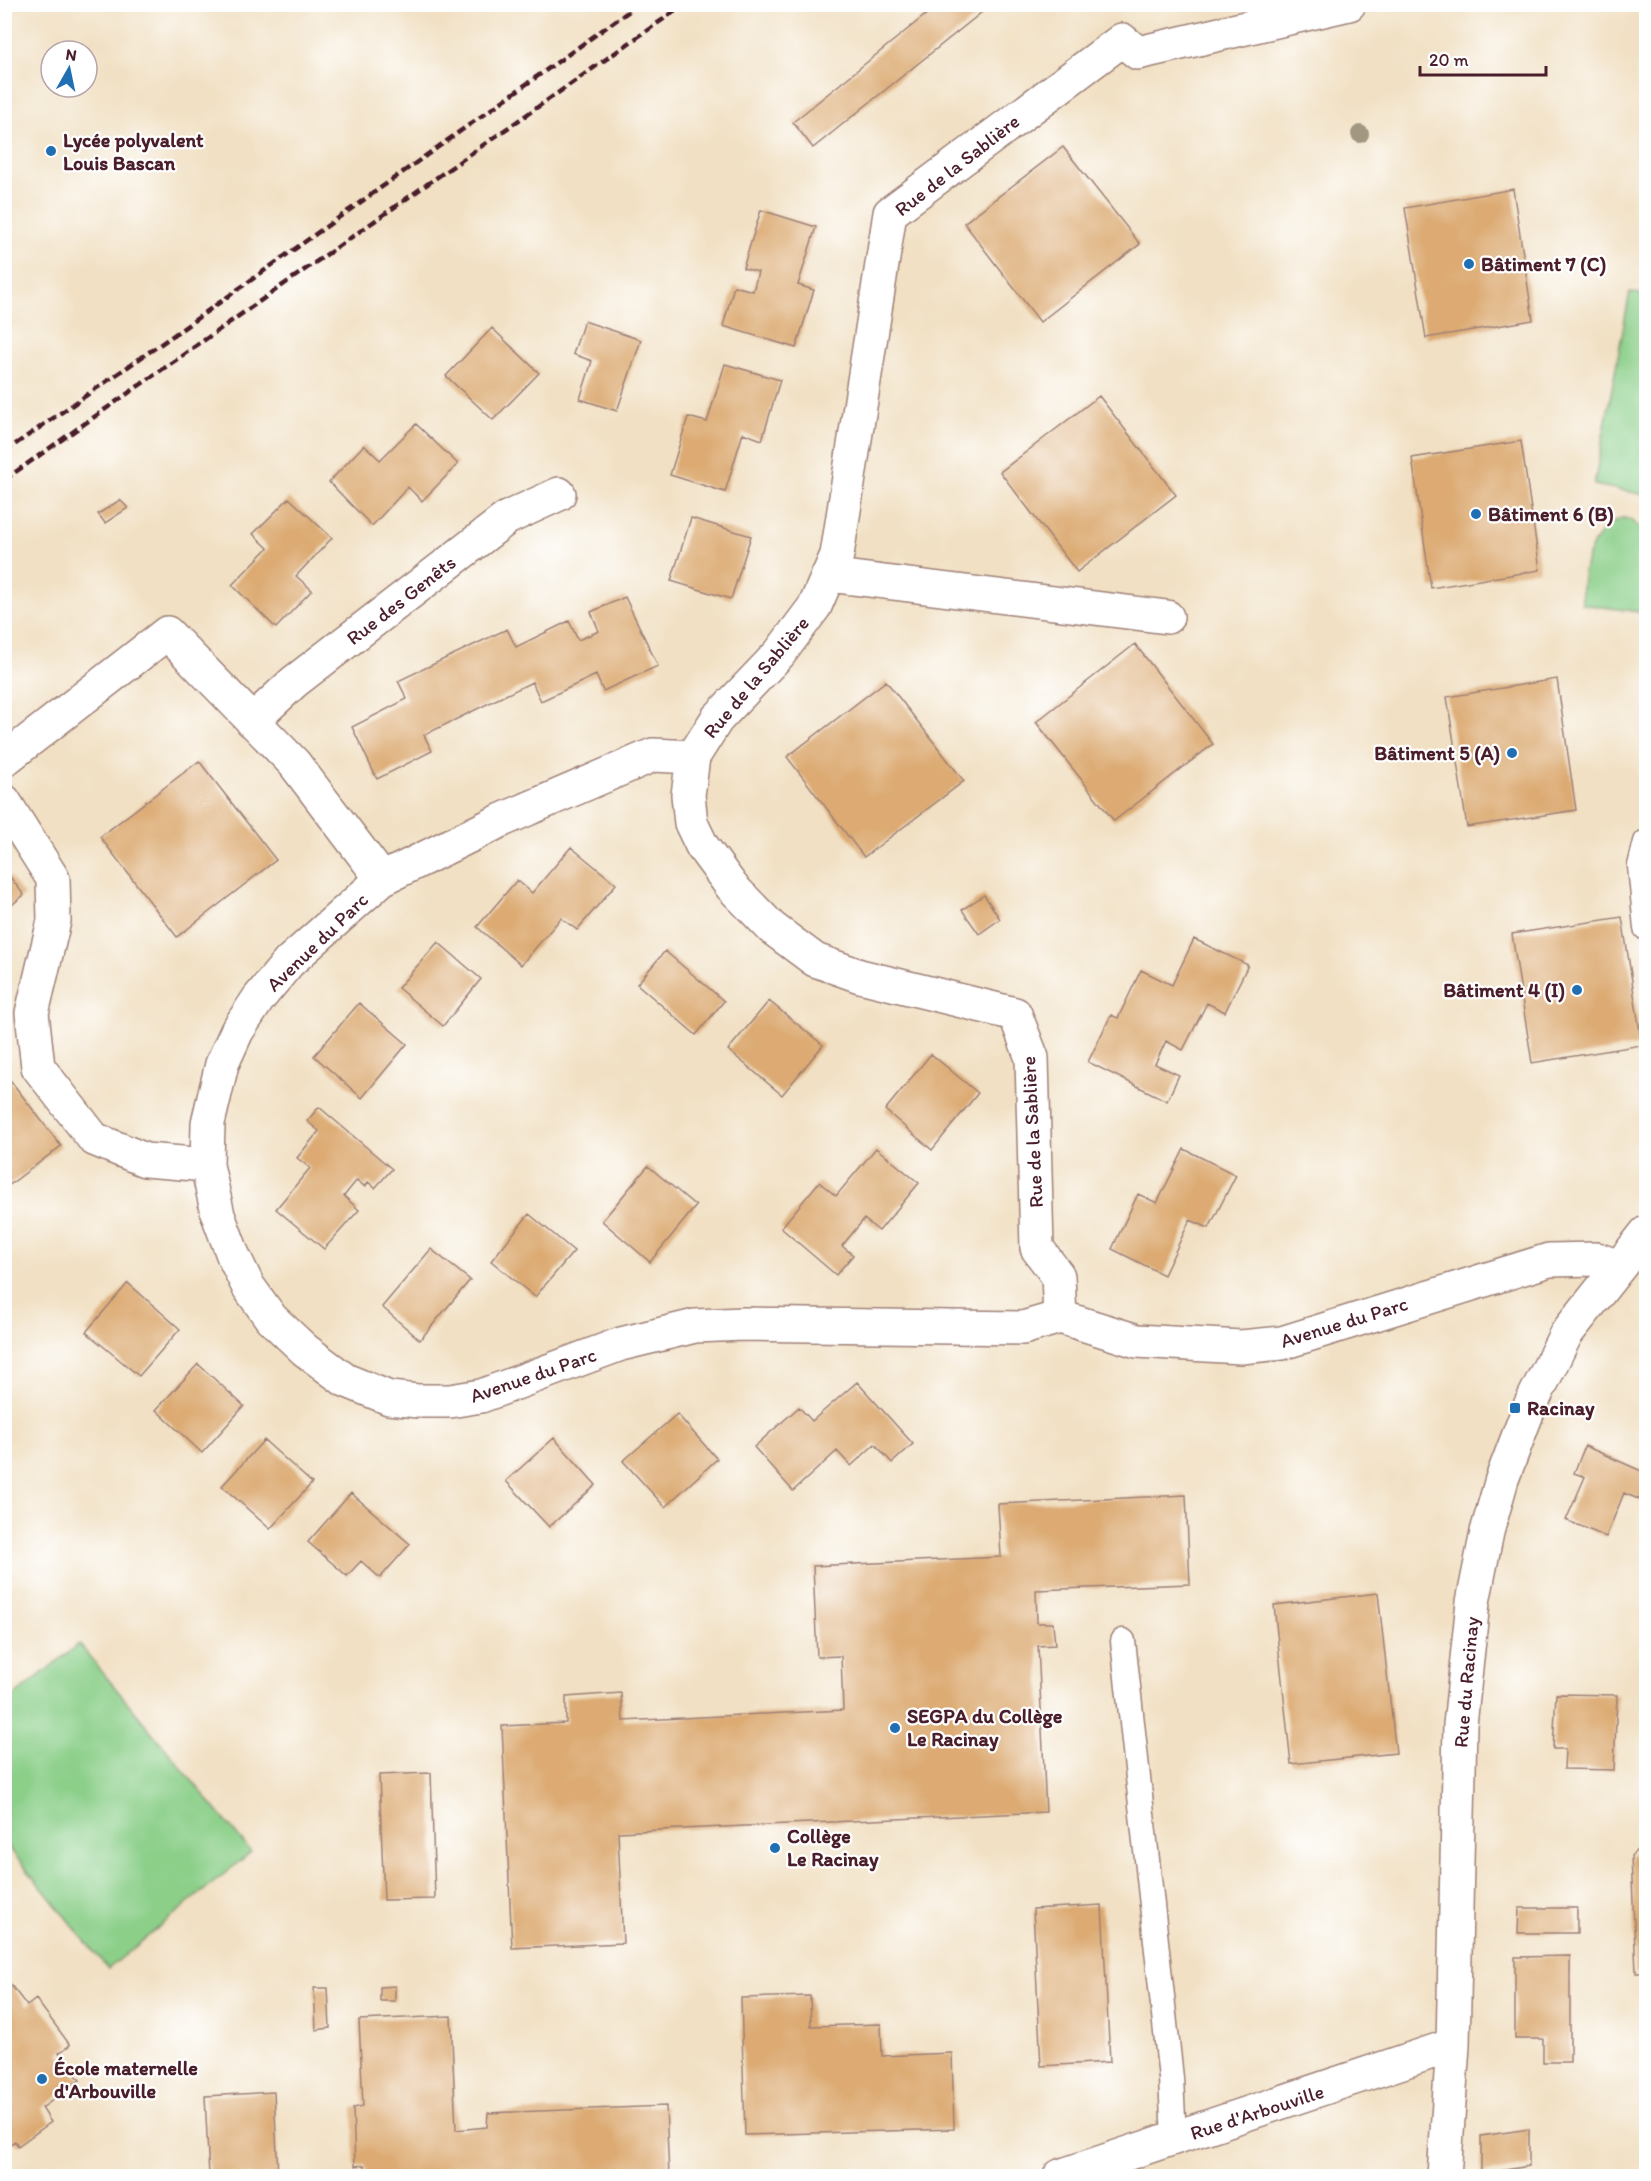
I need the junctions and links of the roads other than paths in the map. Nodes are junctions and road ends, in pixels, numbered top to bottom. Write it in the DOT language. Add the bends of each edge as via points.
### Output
graph roads {
  1 [pos="1349,4"];
  2 [pos="559,494"];
  3 [pos="828,575"];
  4 [pos="1167,617"];
  5 [pos="252,721"];
  6 [pos="693,757"];
  7 [pos="4,760"];
  8 [pos="4,801"];
  9 [pos="1647,842"];
  10 [pos="382,879"];
  11 [pos="1647,928"];
  12 [pos="207,1165"];
  13 [pos="1647,1233"];
  14 [pos="1618,1267"];
  15 [pos="1060,1317"];
  16 [pos="1123,1641"];
  17 [pos="1454,2045"];
  18 [pos="1174,2139"];
  19 [pos="1060,2176"];
  20 [pos="1444,2176"];
  1 -- 3 [label="street, Rue de la Sablière" via="1138,53 1122,40 890,213 837,555"];
  2 -- 5 [label="street, Rue des Genêts" via="507,518 294,681"];
  3 -- 4 [label="street"];
  3 -- 6 [label="street, Rue de la Sablière" via="815,606 779,654 717,719"];
  5 -- 7 [label="street" via="167,633"];
  5 -- 10 [label="street" via="294,764"];
  6 -- 10 [label="street, Avenue du Parc" via="653,755 502,820"];
  6 -- 15 [label="street, Rue de la Sablière" via="688,795 691,823 702,846 732,886 772,928 815,960 860,976 1015,1014 1032,1058 1037,1248 1058,1276"];
  8 -- 12 [label="street" via="53,879 54,921 32,1013 38,1067 94,1139 145,1160"];
  9 -- 11 [label="lane" via="1640,866"];
  10 -- 12 [label="street, Avenue du Parc" via="289,962 237,1031 222,1064 208,1123"];
  12 -- 15 [label="street, Avenue du Parc" via="218,1215 233,1255 248,1286 271,1318 345,1380 389,1398 450,1401 481,1396 621,1344 695,1326 1023,1328"];
  13 -- 14 [label="street, Rue du Racinay"];
  14 -- 15 [label="street, Avenue du Parc" via="1597,1259 1549,1260 1282,1342 1241,1347 1137,1341"];
  14 -- 17 [label="street, Rue du Racinay" via="1566,1334 1529,1408 1487,1532 1473,1602 1460,1725"];
  16 -- 18 [label="lane" via="1170,2066"];
  17 -- 18 [label="street, Rue d'Arbouville"];
  17 -- 20 [label="street, Rue du Racinay"];
  18 -- 19 [label="street, Rue d'Arbouville"];
}
